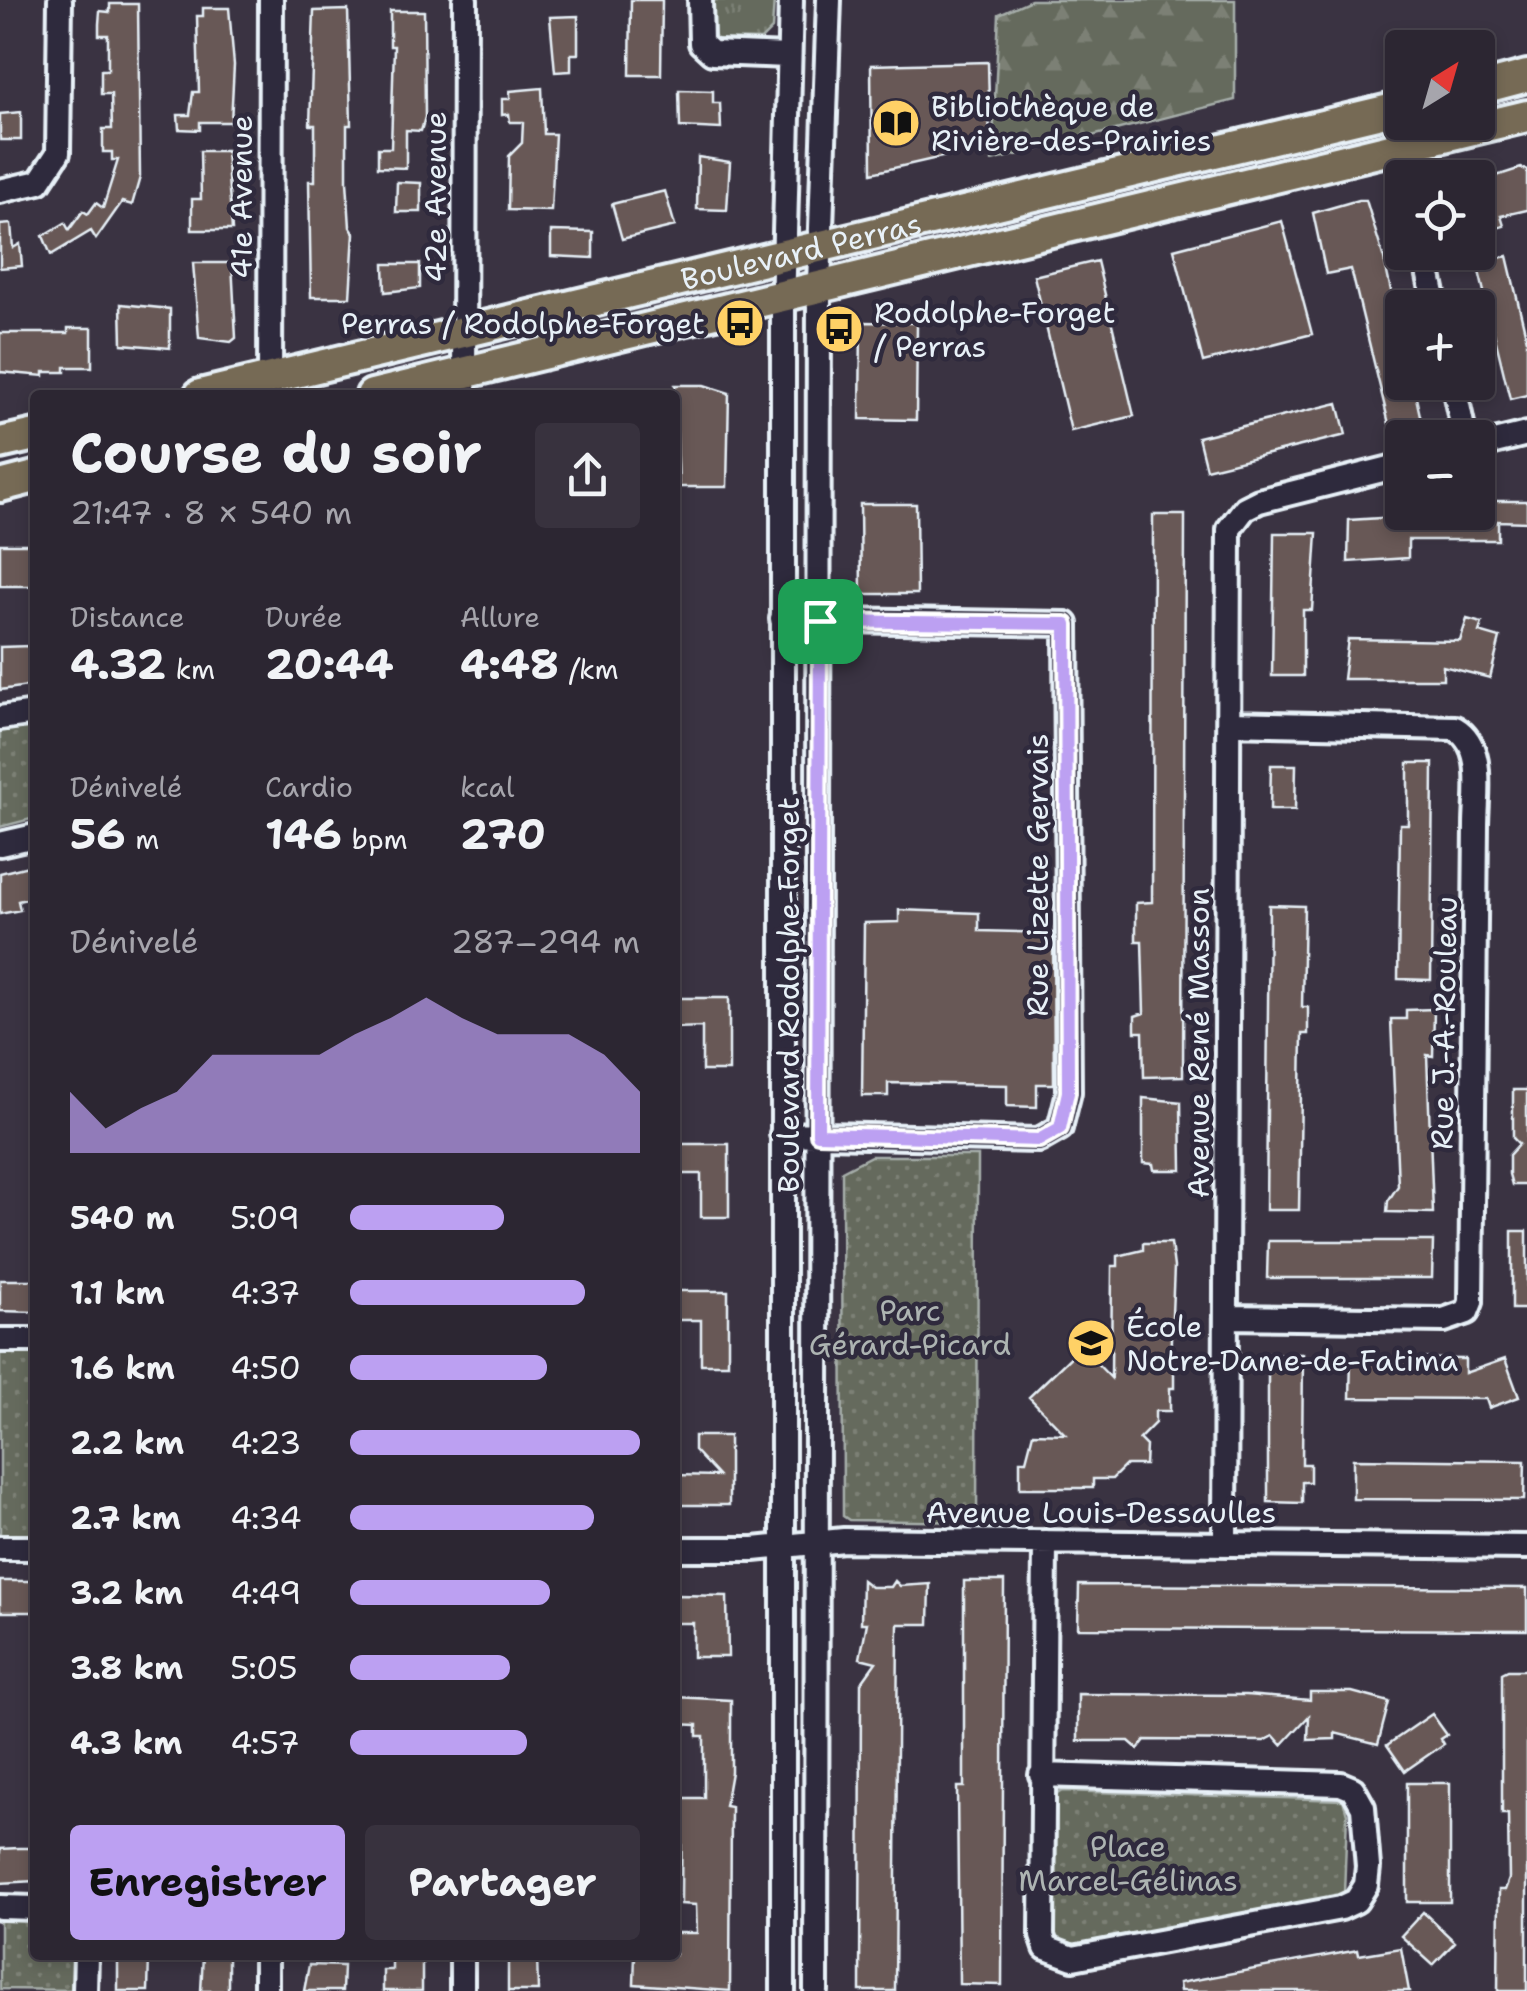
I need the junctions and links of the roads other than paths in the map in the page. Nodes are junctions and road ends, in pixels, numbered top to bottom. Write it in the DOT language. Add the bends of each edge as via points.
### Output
graph roads {
  1 [pos="60,0"];
  2 [pos="271,0"];
  3 [pos="466,0"];
  4 [pos="700,0"];
  5 [pos="791,0"];
  6 [pos="829,0"];
  7 [pos="788,56"];
  8 [pos="1527,76"];
  9 [pos="1495,84"];
  10 [pos="1385,111"];
  11 [pos="1527,116"];
  12 [pos="1400,140"];
  13 [pos="1401,145"];
  14 [pos="1404,160"];
  15 [pos="1114,175"];
  16 [pos="0,191"];
  17 [pos="1128,215"];
  18 [pos="820,248"];
  19 [pos="785,258"];
  20 [pos="818,285"];
  21 [pos="783,294"];
  22 [pos="465,329"];
  23 [pos="464,384"];
  24 [pos="270,386"];
  25 [pos="239,390"];
  26 [pos="414,390"];
  27 [pos="1527,434"];
  28 [pos="30,436"];
  29 [pos="1495,442"];
  30 [pos="0,443"];
  31 [pos="1385,469"];
  32 [pos="30,478"];
  33 [pos="0,486"];
  34 [pos="782,619"];
  35 [pos="820,621"];
  36 [pos="30,714"];
  37 [pos="0,718"];
  38 [pos="1229,723"];
  39 [pos="30,837"];
  40 [pos="0,844"];
  41 [pos="782,1134"];
  42 [pos="818,1134"];
  43 [pos="1227,1317"];
  44 [pos="0,1340"];
  45 [pos="30,1340"];
  46 [pos="1045,1542"];
  47 [pos="1224,1542"];
  48 [pos="817,1543"];
  49 [pos="783,1547"];
  50 [pos="1527,1547"];
  51 [pos="0,1548"];
  52 [pos="30,1548"];
  53 [pos="680,1549"];
  54 [pos="1042,1774"];
  55 [pos="0,1908"];
  56 [pos="30,1908"];
  57 [pos="86,1960"];
  58 [pos="266,1960"];
  59 [pos="462,1960"];
  60 [pos="86,1991"];
  61 [pos="266,1991"];
  62 [pos="462,1991"];
  63 [pos="782,1991"];
  64 [pos="816,1991"];
  1 -- 16 [label="street" via="58,153 38,182"];
  2 -- 24 [label="street, 41e Avenue"];
  3 -- 22 [label="street, 42e Avenue"];
  4 -- 7 [label="street" via="702,43 712,53"];
  5 -- 7 [label="street, Boulevard Rodolphe-Forget"];
  6 -- 18 [label="street, Boulevard Rodolphe-Forget"];
  7 -- 19 [label="street, Boulevard Rodolphe-Forget"];
  8 -- 9 [label="main road"];
  10 -- 15 [label="main road, Boulevard Perras"];
  11 -- 13 [label="main road, Boulevard Perras"];
  12 -- 13 [label="street"];
  13 -- 14 [label="street"];
  13 -- 17 [label="main road, Boulevard Perras"];
  15 -- 17 [label="main road"];
  15 -- 18 [label="main road, Boulevard Perras"];
  17 -- 20 [label="main road, Boulevard Perras"];
  18 -- 19 [label="main road, Boulevard Perras"];
  18 -- 20 [label="street, Boulevard Rodolphe-Forget"];
  19 -- 21 [label="street, Boulevard Rodolphe-Forget"];
  19 -- 22 [label="main road, Boulevard Perras"];
  20 -- 21 [label="main road, Boulevard Perras"];
  20 -- 35 [label="street, Boulevard Rodolphe-Forget"];
  21 -- 23 [label="main road, Boulevard Perras"];
  21 -- 34 [label="street, Boulevard Rodolphe-Forget"];
  22 -- 23 [label="street, 42e Avenue"];
  22 -- 24 [label="main road, Boulevard Perras"];
  23 -- 26 [label="main road, Boulevard Perras"];
  24 -- 25 [label="main road, Boulevard Perras"];
  27 -- 29 [label="street"];
  28 -- 30 [label="main road"];
  31 -- 38 [label="street, Avenue René Masson" via="1245,508 1229,530"];
  32 -- 33 [label="main road"];
  34 -- 35 [label="street, Rue Lizette Gervais"];
  34 -- 41 [label="street, Boulevard Rodolphe-Forget"];
  35 -- 42 [label="street, Boulevard Rodolphe-Forget"];
  35 -- 42 [label="street, Rue Lizette Gervais" via="1066,624 1068,1092 1060,1128 1039,1140"];
  36 -- 37 [label="street"];
  38 -- 43 [label="street, Avenue René Masson"];
  38 -- 43 [label="street, Rue J.-A.-Rouleau" via="1455,728 1475,750 1476,826 1467,1312 1444,1320"];
  39 -- 40 [label="street"];
  41 -- 42 [label="street, Rue Lizette Gervais"];
  41 -- 49 [label="street, Boulevard Rodolphe-Forget"];
  42 -- 48 [label="street, Boulevard Rodolphe-Forget"];
  43 -- 47 [label="street, Avenue René Masson"];
  44 -- 45 [label="street"];
  46 -- 47 [label="street, Avenue Louis-Dessaulles"];
  46 -- 48 [label="street, Avenue Louis-Dessaulles"];
  46 -- 54 [label="street"];
  47 -- 50 [label="street, Avenue Louis-Dessaulles"];
  48 -- 49 [label="street, Avenue Louis-Dessaulles"];
  48 -- 64 [label="street, Boulevard Rodolphe-Forget"];
  49 -- 53 [label="street, Avenue Louis-Dessaulles"];
  49 -- 63 [label="street, Boulevard Rodolphe-Forget"];
  51 -- 52 [label="street"];
  54 -- 54 [label="street" via="1042,1936 1058,1955 1073,1958 1341,1908 1356,1901 1366,1885 1363,1807 1341,1784"];
  55 -- 56 [label="street"];
  57 -- 60 [label="street"];
  58 -- 61 [label="street"];
  59 -- 62 [label="street"];
}
